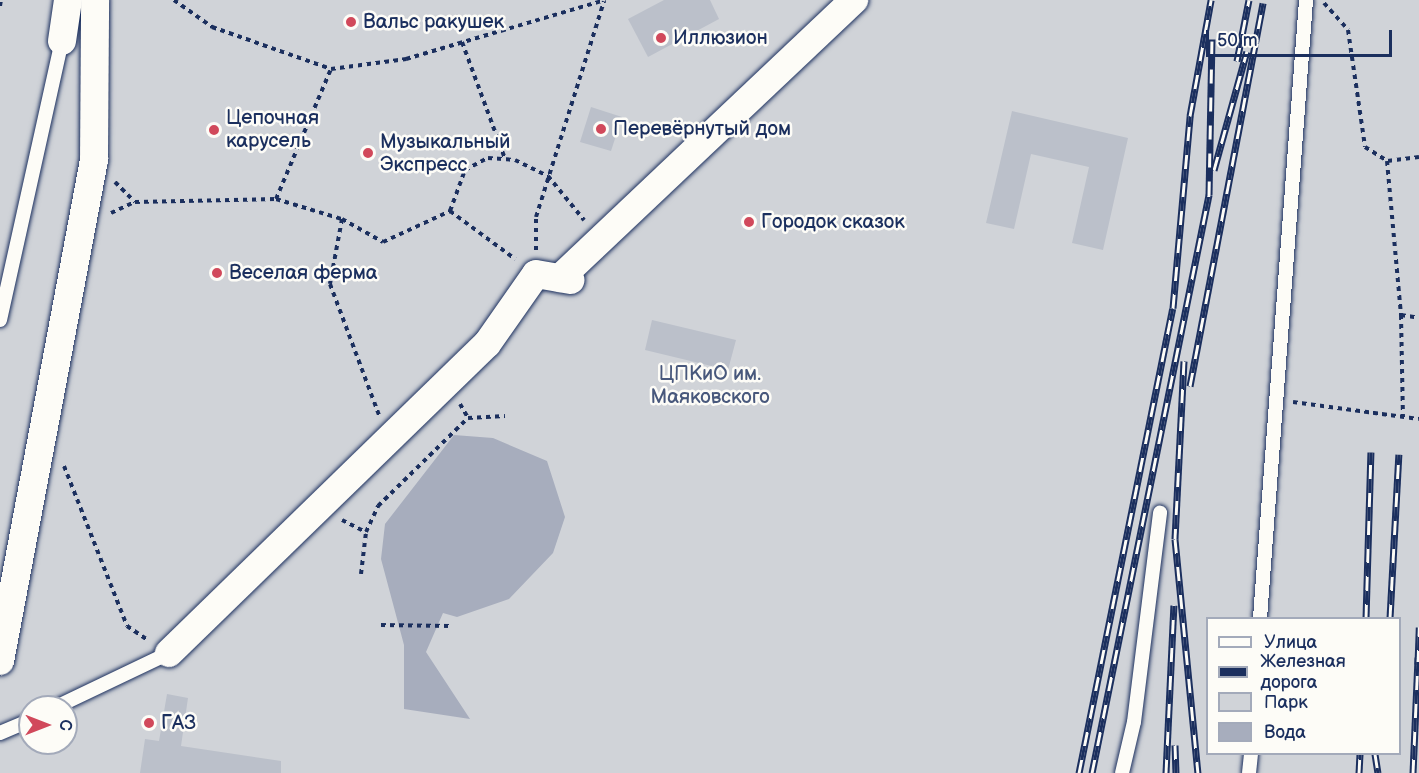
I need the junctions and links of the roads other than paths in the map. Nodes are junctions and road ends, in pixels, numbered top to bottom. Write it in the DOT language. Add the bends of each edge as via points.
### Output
graph roads {
  1 [pos="68,0"];
  2 [pos="95,0"];
  3 [pos="854,0"];
  4 [pos="1306,0"];
  5 [pos="62,41"];
  6 [pos="0,320"];
  7 [pos="1160,513"];
  8 [pos="1260,617"];
  9 [pos="169,653"];
  10 [pos="0,661"];
  11 [pos="78,696"];
  12 [pos="18,725"];
  13 [pos="0,733"];
  14 [pos="1251,755"];
  15 [pos="1122,773"];
  16 [pos="1249,773"];
  1 -- 5 [label="street"];
  2 -- 10 [label="street" via="94,159"];
  3 -- 9 [label="street" via="386,436"];
  4 -- 8 [label="lane"];
  5 -- 6 [label="lane"];
  7 -- 15 [label="lane" via="1134,722"];
  9 -- 11 [label="lane"];
  12 -- 13 [label="lane"];
  14 -- 16 [label="lane"];
}
